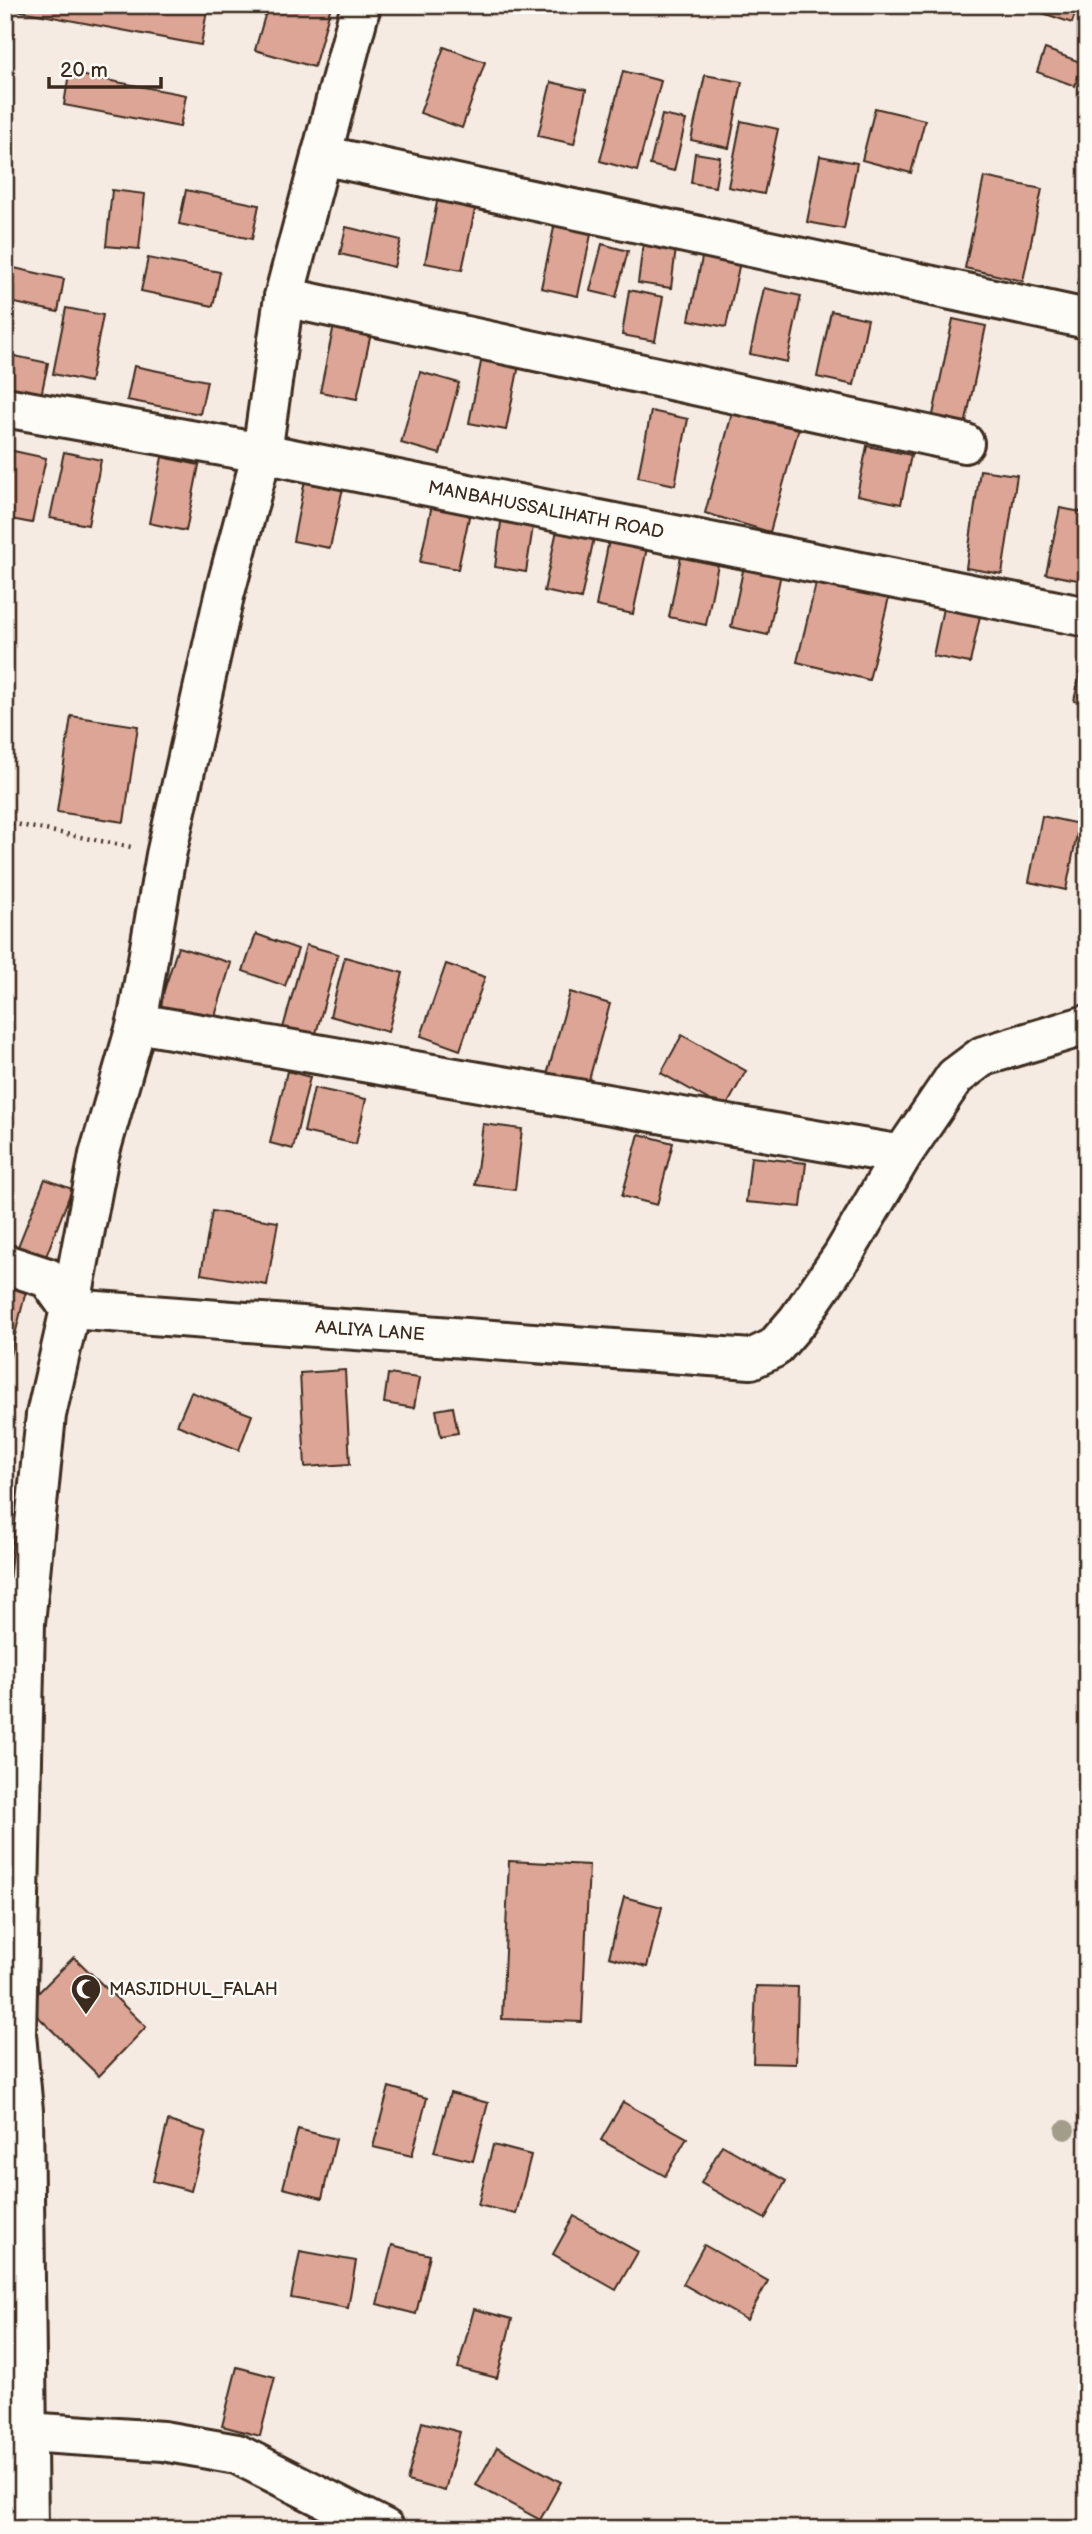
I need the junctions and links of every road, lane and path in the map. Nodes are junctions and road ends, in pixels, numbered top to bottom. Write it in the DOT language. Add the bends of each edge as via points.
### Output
graph roads {
  1 [pos="361,5"];
  2 [pos="321,155"];
  3 [pos="284,297"];
  4 [pos="1087,319"];
  5 [pos="5,407"];
  6 [pos="964,443"];
  7 [pos="262,453"];
  8 [pos="1087,617"];
  9 [pos="5,822"];
  10 [pos="166,855"];
  11 [pos="137,1023"];
  12 [pos="1087,1025"];
  13 [pos="902,1155"];
  14 [pos="5,1264"];
  15 [pos="70,1309"];
  16 [pos="11,2033"];
  17 [pos="14,2112"];
  18 [pos="26,2432"];
  19 [pos="28,2529"];
  20 [pos="385,2529"];
  1 -- 2 [label="street"];
  2 -- 3 [label="street"];
  2 -- 4 [label="street"];
  3 -- 6 [label="street"];
  3 -- 7 [label="street"];
  5 -- 7 [label="street, MANBAHUSSALIHATH ROAD"];
  7 -- 8 [label="street, MANBAHUSSALIHATH ROAD"];
  7 -- 10 [label="street" via="224,596"];
  9 -- 10 [label="path"];
  10 -- 11 [label="street"];
  11 -- 13 [label="street"];
  11 -- 15 [label="street" via="99,1155"];
  12 -- 13 [label="street" via="983,1056 955,1077"];
  13 -- 15 [label="street, AALIYA LANE" via="798,1320 774,1348 751,1359"];
  14 -- 15 [label="street" via="48,1278"];
  15 -- 16 [label="street" via="46,1415 25,1623"];
  16 -- 17 [label="street"];
  17 -- 18 [label="street"];
  18 -- 19 [label="street"];
  18 -- 20 [label="street" via="163,2441 237,2455"];
}
